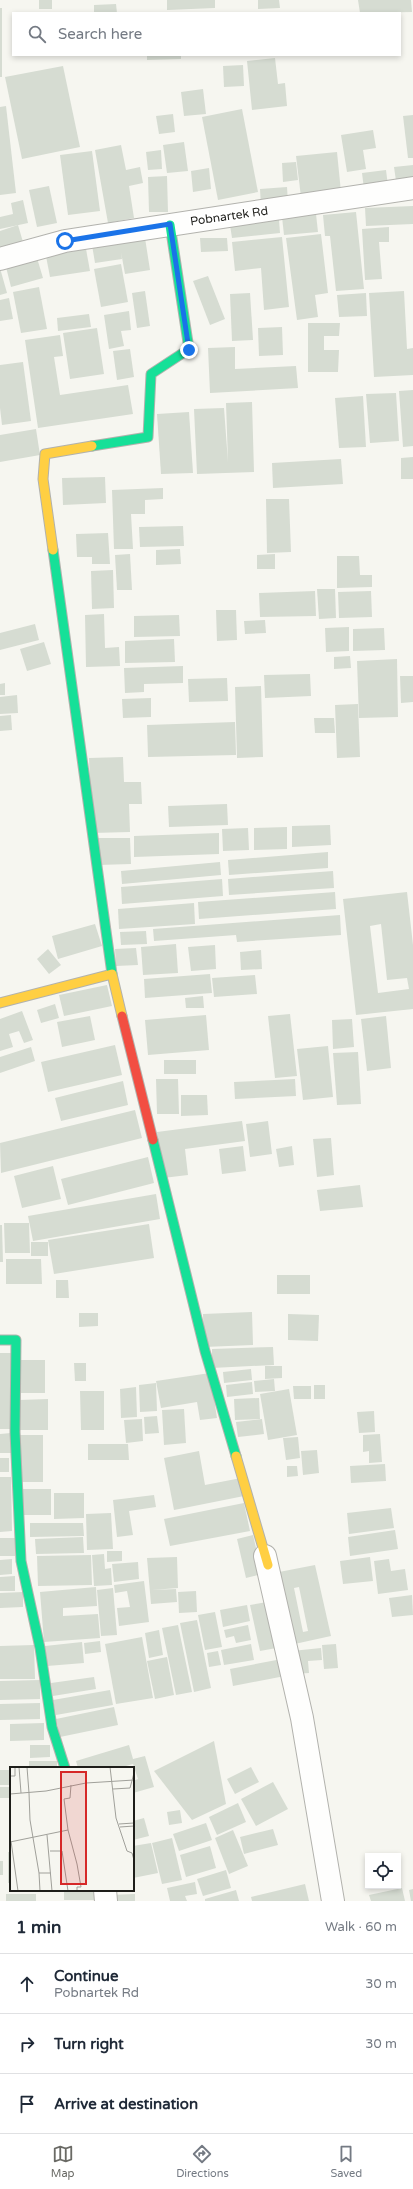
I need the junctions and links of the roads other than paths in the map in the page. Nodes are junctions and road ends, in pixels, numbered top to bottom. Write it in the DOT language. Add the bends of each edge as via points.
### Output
graph roads {
  1 [pos="413,188"];
  2 [pos="170,224"];
  3 [pos="0,259"];
  4 [pos="112,974"];
  5 [pos="0,1003"];
  6 [pos="0,1340"];
  7 [pos="267,1561"];
  8 [pos="65,1767"];
  9 [pos="105,1891"];
  10 [pos="106,1901"];
  11 [pos="333,1901"];
  1 -- 2 [label="street, Pobnartek Rd"];
  2 -- 3 [label="street, Pobnartek Rd" via="65,241"];
  2 -- 4 [label="street" via="189,350 151,374 148,437 45,454 43,480"];
  4 -- 5 [label="street"];
  4 -- 7 [label="street" via="205,1351"];
  6 -- 8 [label="street" via="16,1340 15,1432 21,1561 40,1648 52,1727"];
  7 -- 11 [label="street" via="302,1718"];
  9 -- 10 [label="street"];
}
